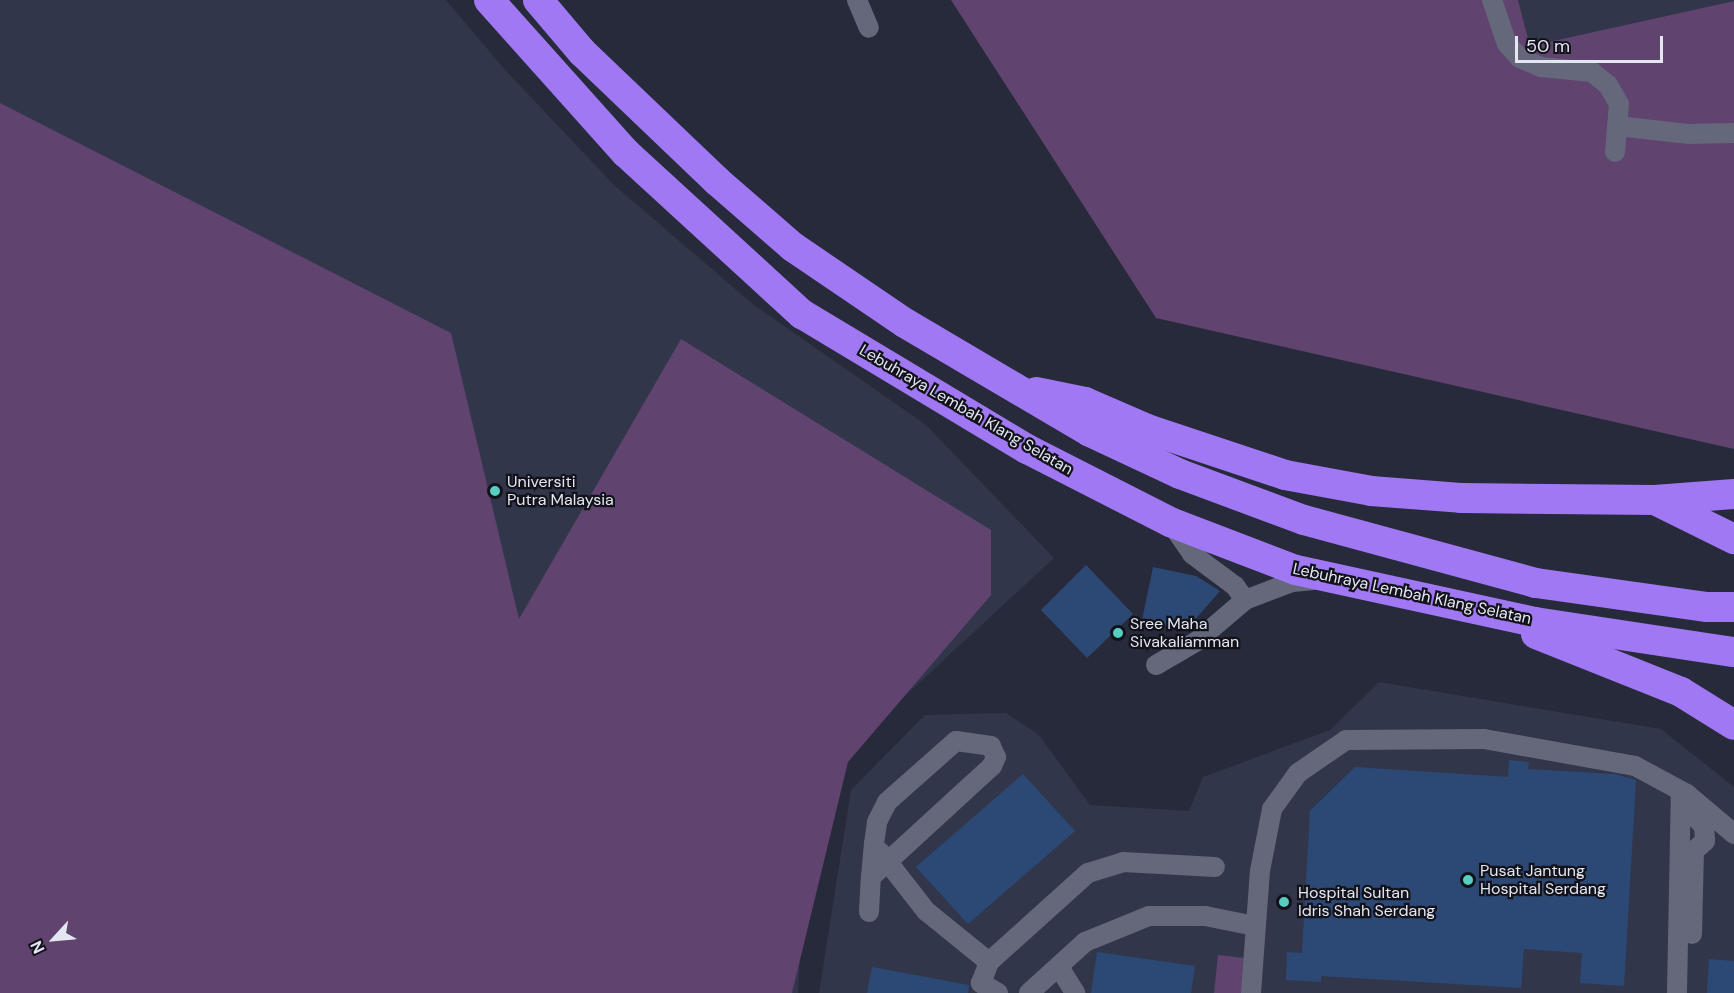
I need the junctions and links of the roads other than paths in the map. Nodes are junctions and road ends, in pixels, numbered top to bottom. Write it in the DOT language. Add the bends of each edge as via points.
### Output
graph roads {
  1 [pos="489,0"];
  2 [pos="538,0"];
  3 [pos="857,0"];
  4 [pos="1492,0"];
  5 [pos="869,28"];
  6 [pos="1617,126"];
  7 [pos="1734,133"];
  8 [pos="1615,152"];
  9 [pos="1015,388"];
  10 [pos="1734,494"];
  11 [pos="1655,500"];
  12 [pos="1170,522"];
  13 [pos="1734,539"];
  14 [pos="1336,578"];
  15 [pos="1245,600"];
  16 [pos="1466,607"];
  17 [pos="1734,607"];
  18 [pos="1734,652"];
  19 [pos="1156,665"];
  20 [pos="1734,725"];
  21 [pos="1681,791"];
  22 [pos="1680,819"];
  23 [pos="1734,834"];
  24 [pos="874,844"];
  25 [pos="887,861"];
  26 [pos="1215,867"];
  27 [pos="872,877"];
  28 [pos="869,912"];
  29 [pos="1255,926"];
  30 [pos="989,962"];
  31 [pos="1059,967"];
  32 [pos="979,988"];
  33 [pos="998,993"];
  34 [pos="1029,993"];
  35 [pos="1075,993"];
  36 [pos="1251,993"];
  37 [pos="1677,993"];
  38 [pos="1690,993"];
  1 -- 12 [label="highway, Lebuhraya Lembah Klang Selatan" via="626,153 802,314 1027,449"];
  2 -- 9 [label="highway" via="582,52 717,181 793,247 905,323"];
  3 -- 5 [label="street"];
  4 -- 6 [label="street" via="1507,44 1520,58 1541,67 1592,72 1608,85 1619,104"];
  6 -- 7 [label="street" via="1689,134"];
  6 -- 8 [label="street"];
  9 -- 11 [label="highway" via="1085,402 1147,429 1285,475 1371,490 1461,498"];
  9 -- 17 [label="highway" via="1090,432 1180,474 1304,520 1536,583 1707,607"];
  10 -- 11 [label="highway"];
  11 -- 13 [label="highway"];
  12 -- 14 [label="highway, Lebuhraya Lembah Klang Selatan" via="1296,570"];
  12 -- 15 [label="street" via="1192,554 1235,586"];
  14 -- 15 [label="street" via="1292,582"];
  14 -- 16 [label="highway, Lebuhraya Lembah Klang Selatan"];
  15 -- 19 [label="street" via="1197,641"];
  16 -- 18 [label="highway, Lebuhraya Lembah Klang Selatan" via="1535,622"];
  16 -- 20 [label="highway" via="1681,692"];
  21 -- 22 [label="street"];
  21 -- 23 [label="street"];
  21 -- 29 [label="street" via="1635,766 1484,739 1346,740 1298,773 1272,809"];
  22 -- 37 [label="street"];
  22 -- 38 [label="street" via="1693,815 1704,826 1705,841 1694,851"];
  24 -- 25 [label="street"];
  24 -- 25 [label="street" via="877,822 887,802 946,747 964,741 995,750 992,766"];
  24 -- 27 [label="street"];
  25 -- 27 [label="street"];
  25 -- 30 [label="street" via="926,911"];
  26 -- 30 [label="street" via="1123,862 1104,865 1088,873"];
  27 -- 28 [label="street"];
  29 -- 31 [label="street" via="1205,916 1149,916 1085,942"];
  29 -- 36 [label="street"];
  30 -- 32 [label="street"];
  31 -- 34 [label="street"];
  31 -- 35 [label="street"];
  32 -- 33 [label="street"];
}
